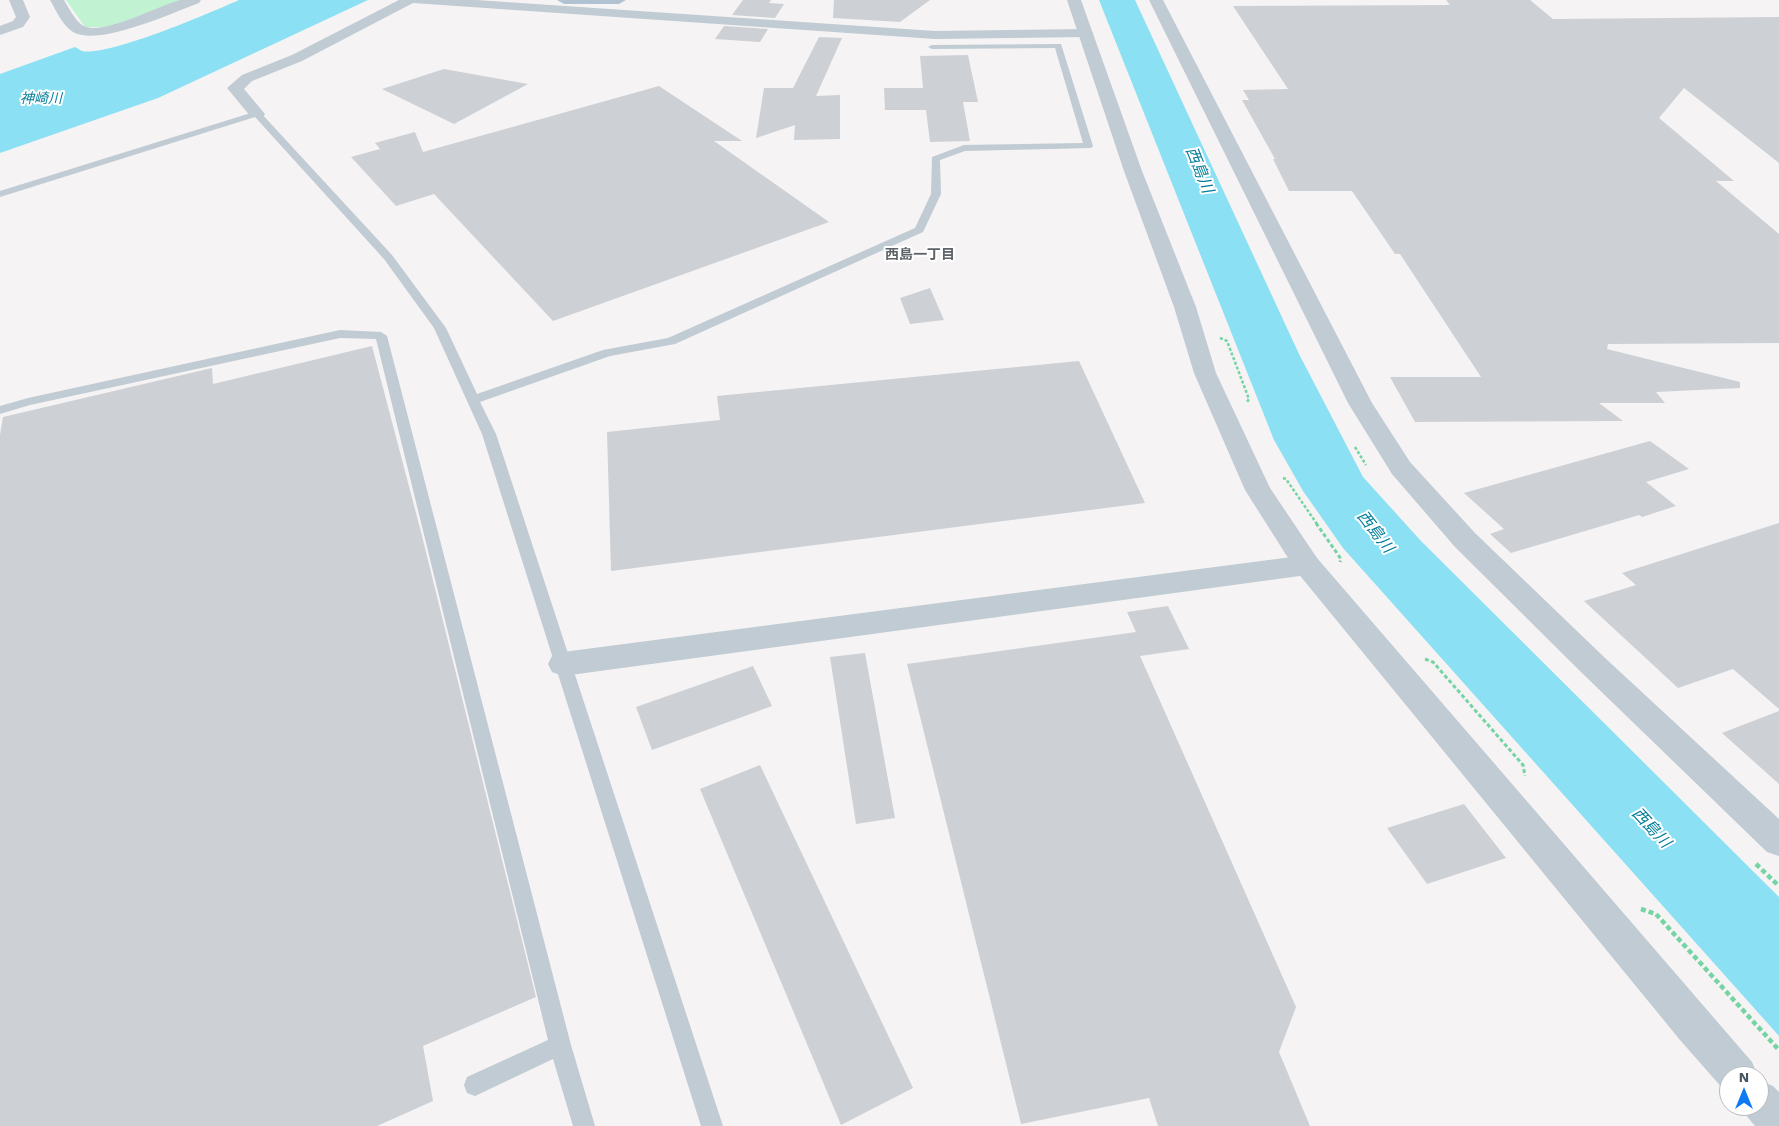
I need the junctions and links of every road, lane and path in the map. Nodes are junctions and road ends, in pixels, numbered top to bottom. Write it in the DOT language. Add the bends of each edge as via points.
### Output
graph roads {
  1 [pos="16,0"];
  2 [pos="57,0"];
  3 [pos="194,0"];
  4 [pos="409,0"];
  5 [pos="414,0"];
  6 [pos="564,0"];
  7 [pos="619,0"];
  8 [pos="1074,0"];
  9 [pos="1156,0"];
  10 [pos="0,31"];
  11 [pos="1086,33"];
  12 [pos="1013,40"];
  13 [pos="932,47"];
  14 [pos="257,114"];
  15 [pos="0,194"];
  16 [pos="1215,335"];
  17 [pos="473,400"];
  18 [pos="1244,406"];
  19 [pos="0,410"];
  20 [pos="1280,476"];
  21 [pos="1307,565"];
  22 [pos="1339,568"];
  23 [pos="1417,657"];
  24 [pos="564,664"];
  25 [pos="1526,778"];
  26 [pos="1779,841"];
  27 [pos="1633,906"];
  28 [pos="560,1045"];
  29 [pos="1779,1050"];
  30 [pos="1729,1066"];
  31 [pos="475,1086"];
  32 [pos="1769,1111"];
  33 [pos="1779,1122"];
  34 [pos="584,1126"];
  35 [pos="712,1126"];
  1 -- 10 [label="street" via="24,17"];
  2 -- 3 [label="street" via="77,28 91,32 122,26"];
  4 -- 14 [label="street" via="297,58 247,78 235,88"];
  5 -- 12 [label="street"];
  6 -- 7 [label="main road"];
  8 -- 11 [label="street"];
  9 -- 26 [label="street" via="1360,403 1401,468 1465,540"];
  11 -- 12 [label="street"];
  11 -- 21 [label="street" via="1206,373 1258,490"];
  12 -- 13 [label="lane"];
  12 -- 17 [label="lane" via="1058,46 1088,146 964,148 935,159 936,194 919,230 671,341 607,353"];
  14 -- 15 [label="lane"];
  14 -- 17 [label="lane" via="388,257 440,328"];
  16 -- 18 [label="path" via="1226,341 1249,399"];
  17 -- 24 [label="lane" via="489,434"];
  19 -- 28 [label="lane" via="340,334 381,336"];
  20 -- 22 [label="path" via="1286,479 1341,559"];
  21 -- 24 [label="street"];
  21 -- 30 [label="street"];
  23 -- 25 [label="path" via="1433,662 1523,765"];
  24 -- 35 [label="lane"];
  27 -- 29 [label="path" via="1656,914"];
  28 -- 31 [label="lane"];
  28 -- 34 [label="lane"];
  32 -- 33 [label="street"];
}
